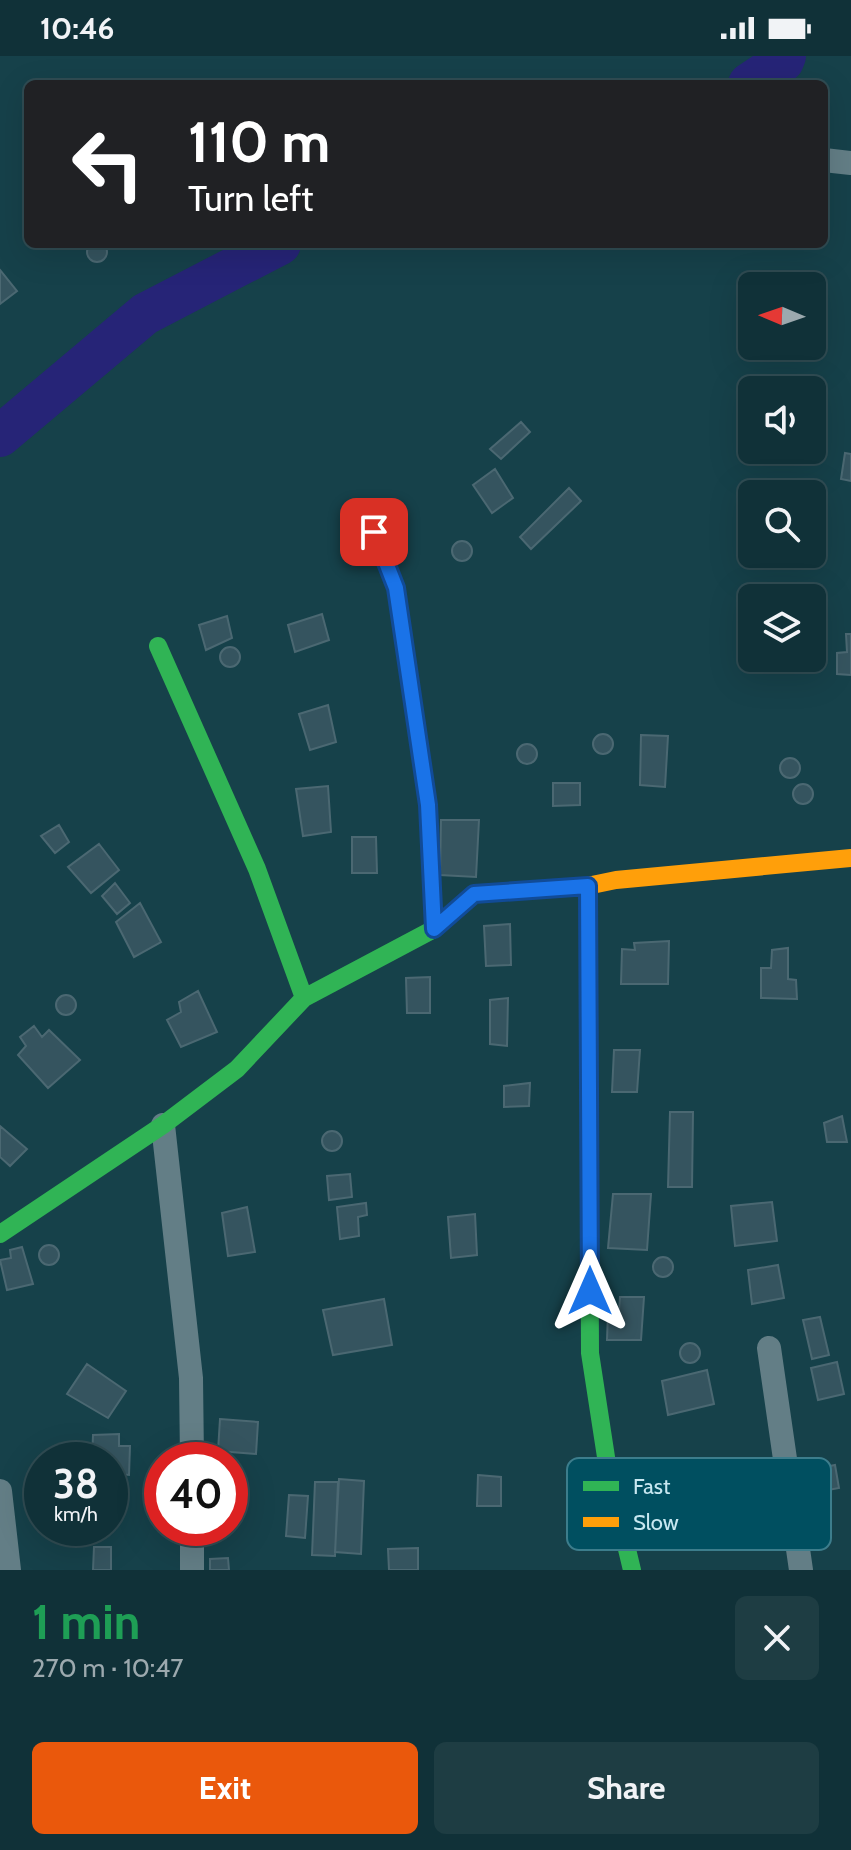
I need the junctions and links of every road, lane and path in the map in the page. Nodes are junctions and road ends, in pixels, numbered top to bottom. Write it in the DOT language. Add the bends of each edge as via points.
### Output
graph roads {
  1 [pos="828,160"];
  2 [pos="851,163"];
  3 [pos="374,532"];
  4 [pos="158,646"];
  5 [pos="851,859"];
  6 [pos="588,886"];
  7 [pos="434,929"];
  8 [pos="304,998"];
  9 [pos="163,1125"];
  10 [pos="0,1234"];
  11 [pos="769,1348"];
  12 [pos="192,1442"];
  13 [pos="606,1458"];
  14 [pos="785,1458"];
  15 [pos="0,1491"];
  16 [pos="192,1546"];
  17 [pos="627,1550"];
  18 [pos="798,1550"];
  19 [pos="9,1570"];
  20 [pos="192,1570"];
  21 [pos="632,1570"];
  22 [pos="801,1570"];
  1 -- 2 [label="street"];
  3 -- 7 [label="street" via="396,588 428,805"];
  4 -- 8 [label="street" via="257,869"];
  5 -- 6 [label="street"];
  6 -- 7 [label="street" via="474,894"];
  6 -- 13 [label="street" via="590,1353"];
  7 -- 8 [label="street"];
  8 -- 9 [label="street" via="237,1069"];
  9 -- 10 [label="street"];
  9 -- 12 [label="street" via="191,1378"];
  11 -- 14 [label="street"];
  15 -- 19 [label="street"];
  16 -- 20 [label="street"];
  17 -- 21 [label="street"];
  18 -- 22 [label="street"];
}
